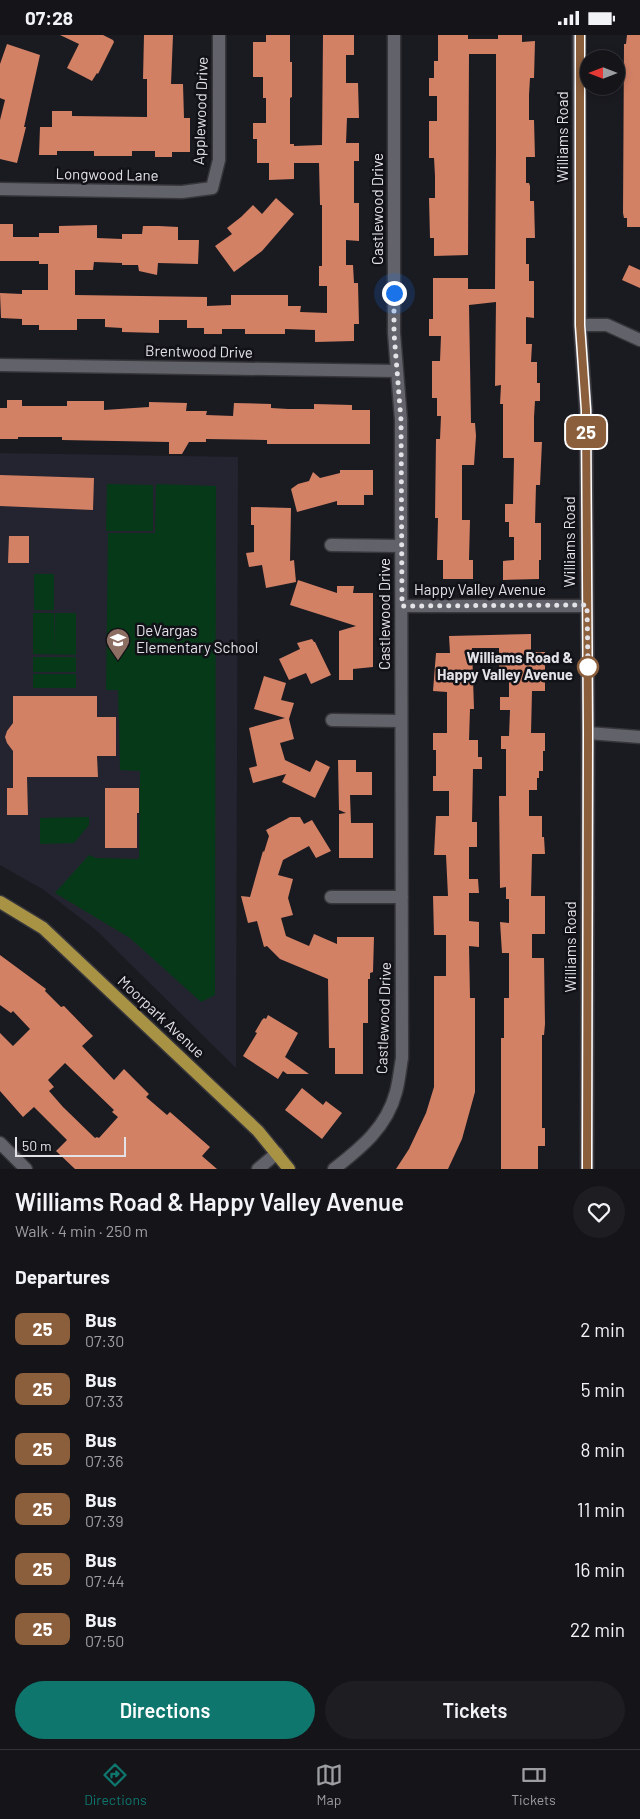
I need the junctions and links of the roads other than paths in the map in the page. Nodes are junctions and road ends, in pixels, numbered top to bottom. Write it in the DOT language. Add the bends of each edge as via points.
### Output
graph roads {
  1 [pos="219,35"];
  2 [pos="394,35"];
  3 [pos="580,35"];
  4 [pos="212,188"];
  5 [pos="0,189"];
  6 [pos="580,325"];
  7 [pos="640,340"];
  8 [pos="0,365"];
  9 [pos="396,371"];
  10 [pos="331,545"];
  11 [pos="401,546"];
  12 [pos="587,605"];
  13 [pos="402,606"];
  14 [pos="332,720"];
  15 [pos="401,721"];
  16 [pos="588,733"];
  17 [pos="640,737"];
  18 [pos="331,897"];
  19 [pos="402,897"];
  20 [pos="0,902"];
  21 [pos="0,1143"];
  22 [pos="277,1153"];
  23 [pos="26,1169"];
  24 [pos="258,1169"];
  25 [pos="289,1169"];
  26 [pos="334,1169"];
  27 [pos="587,1169"];
  1 -- 4 [label="street, Applewood Drive" via="219,159"];
  2 -- 9 [label="street, Castlewood Drive"];
  3 -- 6 [label="street, Williams Road"];
  4 -- 5 [label="street, Longwood Lane" via="182,192"];
  6 -- 7 [label="street" via="607,325"];
  6 -- 12 [label="street, Williams Road" via="586,410"];
  8 -- 9 [label="street, Brentwood Drive"];
  9 -- 11 [label="street, Castlewood Drive" via="401,420"];
  10 -- 11 [label="street"];
  11 -- 13 [label="street, Castlewood Drive"];
  12 -- 13 [label="street, Happy Valley Avenue"];
  12 -- 16 [label="street, Williams Road"];
  13 -- 15 [label="street, Castlewood Drive"];
  14 -- 15 [label="street"];
  15 -- 19 [label="street, Castlewood Drive"];
  16 -- 17 [label="street"];
  16 -- 27 [label="street, Williams Road"];
  18 -- 19 [label="street"];
  19 -- 26 [label="street, Castlewood Drive" via="402,1058 396,1093 380,1126 361,1148"];
  20 -- 22 [label="main road, Moorpark Avenue" via="43,927 258,1131"];
  21 -- 23 [label="street"];
  22 -- 24 [label="street"];
  22 -- 25 [label="main road, Moorpark Avenue"];
}
